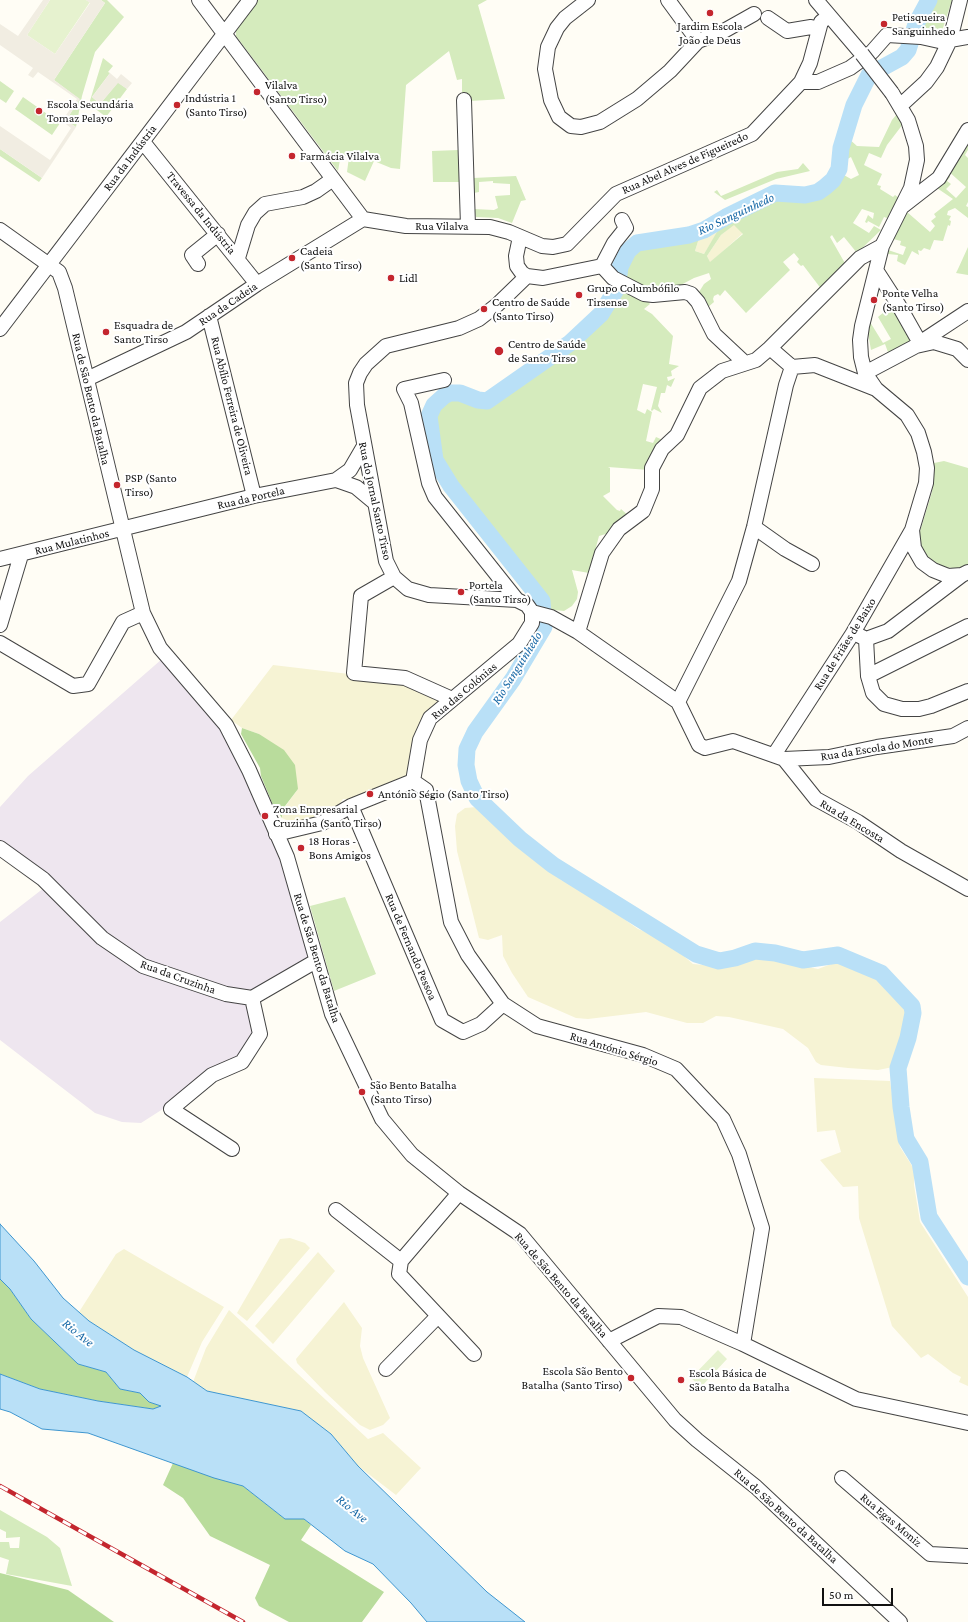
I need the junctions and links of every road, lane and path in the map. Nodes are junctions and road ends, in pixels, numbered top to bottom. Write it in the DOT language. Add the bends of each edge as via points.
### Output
graph roads {
  1 [pos="199,0"];
  2 [pos="250,0"];
  3 [pos="588,0"];
  4 [pos="668,0"];
  5 [pos="816,0"];
  6 [pos="960,0"];
  7 [pos="754,14"];
  8 [pos="829,16"];
  9 [pos="768,18"];
  10 [pos="818,30"];
  11 [pos="224,34"];
  12 [pos="968,37"];
  13 [pos="698,41"];
  14 [pos="949,42"];
  15 [pos="801,82"];
  16 [pos="464,100"];
  17 [pos="901,105"];
  18 [pos="968,130"];
  19 [pos="143,142"];
  20 [pos="333,179"];
  21 [pos="901,207"];
  22 [pos="364,219"];
  23 [pos="622,220"];
  24 [pos="468,226"];
  25 [pos="0,230"];
  26 [pos="218,234"];
  27 [pos="520,237"];
  28 [pos="882,246"];
  29 [pos="238,258"];
  30 [pos="49,264"];
  31 [pos="198,264"];
  32 [pos="602,266"];
  33 [pos="876,270"];
  34 [pos="527,276"];
  35 [pos="35,282"];
  36 [pos="257,284"];
  37 [pos="65,288"];
  38 [pos="968,311"];
  39 [pos="209,316"];
  40 [pos="0,329"];
  41 [pos="918,344"];
  42 [pos="770,348"];
  43 [pos="968,360"];
  44 [pos="745,363"];
  45 [pos="792,367"];
  46 [pos="865,373"];
  47 [pos="87,379"];
  48 [pos="444,380"];
  49 [pos="876,389"];
  50 [pos="364,446"];
  51 [pos="336,480"];
  52 [pos="254,496"];
  53 [pos="374,502"];
  54 [pos="754,527"];
  55 [pos="122,529"];
  56 [pos="912,530"];
  57 [pos="21,555"];
  58 [pos="0,559"];
  59 [pos="812,564"];
  60 [pos="965,574"];
  61 [pos="394,577"];
  62 [pos="517,600"];
  63 [pos="143,613"];
  64 [pos="540,614"];
  65 [pos="0,625"];
  66 [pos="968,626"];
  67 [pos="578,632"];
  68 [pos="854,633"];
  69 [pos="866,640"];
  70 [pos="0,643"];
  71 [pos="868,676"];
  72 [pos="968,691"];
  73 [pos="452,699"];
  74 [pos="678,702"];
  75 [pos="968,728"];
  76 [pos="779,757"];
  77 [pos="413,781"];
  78 [pos="351,806"];
  79 [pos="276,834"];
  80 [pos="0,848"];
  81 [pos="968,889"];
  82 [pos="316,961"];
  83 [pos="252,998"];
  84 [pos="503,1004"];
  85 [pos="232,1149"];
  86 [pos="459,1193"];
  87 [pos="336,1210"];
  88 [pos="401,1261"];
  89 [pos="438,1316"];
  90 [pos="609,1340"];
  91 [pos="743,1344"];
  92 [pos="474,1354"];
  93 [pos="386,1369"];
  94 [pos="968,1423"];
  95 [pos="842,1478"];
  96 [pos="968,1556"];
  97 [pos="900,1622"];
  1 -- 11 [label="street"];
  2 -- 11 [label="street, Rua da Indústria"];
  3 -- 13 [label="street" via="556,28 546,56 547,83 553,104 559,118 571,126 590,126 637,99 670,71"];
  4 -- 13 [label="street"];
  5 -- 8 [label="street"];
  6 -- 14 [label="street"];
  7 -- 13 [label="street" via="722,32"];
  8 -- 10 [label="street, Rua Abel Alves de Figueiredo" via="821,22"];
  8 -- 17 [label="street, bridge"];
  9 -- 10 [label="street" via="787,30 811,27"];
  10 -- 15 [label="street, Rua Abel Alves de Figueiredo" via="810,63"];
  11 -- 19 [label="street, Rua da Indústria"];
  11 -- 20 [label="street"];
  12 -- 14 [label="street"];
  14 -- 15 [label="street" via="882,32 872,52 850,68 818,82"];
  14 -- 17 [label="street" via="937,67 926,82"];
  15 -- 27 [label="street, Rua Abel Alves de Figueiredo" via="752,134 616,194 567,244 542,246"];
  16 -- 24 [label="street"];
  17 -- 21 [label="street" via="908,120 918,160 911,188"];
  18 -- 21 [label="street" via="933,185"];
  19 -- 26 [label="street, Travessa da Indústria"];
  19 -- 30 [label="street, Rua da Indústria"];
  20 -- 22 [label="street"];
  20 -- 29 [label="street" via="303,197 265,204 248,224"];
  21 -- 28 [label="street"];
  22 -- 24 [label="street, Rua Vilalva" via="406,226"];
  22 -- 36 [label="street, Rua da Cadeia"];
  23 -- 32 [label="street" via="626,228 614,243"];
  24 -- 27 [label="street, Rua Vilalva" via="490,227"];
  25 -- 30 [label="street, Rua de São Bento da Batalha"];
  26 -- 29 [label="street, Travessa da Indústria"];
  26 -- 31 [label="street" via="192,255"];
  27 -- 34 [label="street" via="516,256 517,266"];
  28 -- 33 [label="street"];
  28 -- 42 [label="street" via="860,258"];
  29 -- 36 [label="street, Travessa da Indústria"];
  30 -- 35 [label="street, Rua da Indústria"];
  30 -- 37 [label="street, Rua de São Bento da Batalha" via="59,272"];
  32 -- 34 [label="street" via="543,278"];
  32 -- 44 [label="street" via="617,280 644,294 691,294 698,302 714,334"];
  33 -- 41 [label="street" via="898,304"];
  33 -- 46 [label="street" via="860,340 860,357"];
  34 -- 50 [label="street, Rua do Jornal Santo Tirso" via="479,319 459,328 386,346 366,364 356,383"];
  35 -- 37 [label="street" via="49,281"];
  35 -- 40 [label="street, Rua da Indústria"];
  36 -- 39 [label="street, Rua da Cadeia"];
  37 -- 47 [label="street, Rua de São Bento da Batalha"];
  38 -- 41 [label="street"];
  39 -- 47 [label="street, Rua da Cadeia" via="186,332"];
  39 -- 52 [label="street, Rua Abílio Ferreira de Oliveira"];
  41 -- 43 [label="street" via="934,342 957,349"];
  41 -- 46 [label="street"];
  42 -- 44 [label="street" via="756,360"];
  42 -- 45 [label="street"];
  44 -- 67 [label="street" via="722,371 700,388 677,435 662,449 652,468 652,489 643,512 619,529 602,553"];
  45 -- 49 [label="street" via="815,365"];
  45 -- 54 [label="street"];
  46 -- 49 [label="street"];
  47 -- 55 [label="street, Rua de São Bento da Batalha"];
  48 -- 62 [label="street" via="404,389 411,403 429,482 435,497"];
  49 -- 56 [label="street" via="908,415 918,433 927,468 926,483"];
  50 -- 51 [label="street" via="350,470"];
  50 -- 53 [label="street, Rua do Jornal Santo Tirso"];
  51 -- 52 [label="street, Rua da Portela"];
  51 -- 53 [label="street" via="356,487"];
  52 -- 55 [label="street, Rua da Portela"];
  53 -- 61 [label="street, Rua do Jornal Santo Tirso" via="386,561"];
  54 -- 59 [label="street"];
  54 -- 74 [label="street" via="739,581"];
  55 -- 57 [label="street, Rua Mulatinhos"];
  55 -- 63 [label="street, Rua de São Bento da Batalha"];
  56 -- 60 [label="street" via="914,548 922,562 948,576"];
  56 -- 68 [label="street, Rua de Friães de Baixo"];
  57 -- 58 [label="street, Rua Mulatinhos"];
  57 -- 65 [label="street"];
  60 -- 69 [label="street" via="888,631"];
  61 -- 62 [label="street, Rua do Jornal Santo Tirso" via="408,589 429,595"];
  61 -- 73 [label="street" via="361,596 354,673 405,678"];
  62 -- 64 [label="street"];
  63 -- 70 [label="street" via="123,622 88,684 72,686"];
  63 -- 79 [label="street, Rua de São Bento da Batalha" via="160,648 226,725 249,770"];
  64 -- 67 [label="street"];
  64 -- 73 [label="street, Rua das Colónias" via="519,644"];
  66 -- 71 [label="street"];
  67 -- 74 [label="street"];
  68 -- 69 [label="street"];
  68 -- 76 [label="street, Rua de Friães de Baixo"];
  69 -- 71 [label="street"];
  71 -- 72 [label="street" via="873,693 884,704 902,709 932,706"];
  73 -- 77 [label="street, Rua das Colónias" via="430,718 424,729"];
  74 -- 76 [label="street" via="699,745 706,748 733,741"];
  75 -- 76 [label="street, Rua da Escola do Monte" via="953,736 829,757"];
  76 -- 81 [label="street, Rua da Encosta" via="816,799"];
  77 -- 78 [label="street"];
  77 -- 84 [label="street, Rua António Sérgio" via="426,790 451,922 468,955"];
  78 -- 79 [label="street" via="322,823"];
  78 -- 84 [label="street, Rua de Fernando Pessoa" via="442,1020 463,1032 482,1024"];
  79 -- 82 [label="street, Rua de São Bento da Batalha" via="287,857"];
  80 -- 83 [label="street, Rua da Cruzinha" via="43,878 102,938 142,966 226,994"];
  82 -- 83 [label="street"];
  82 -- 86 [label="street, Rua de São Bento da Batalha" via="332,1014 376,1110 412,1155"];
  83 -- 85 [label="street" via="260,1034 242,1062 212,1075 171,1109"];
  84 -- 91 [label="street, Rua António Sérgio" via="536,1026 643,1054 676,1069 722,1119 739,1154 762,1228"];
  86 -- 88 [label="street"];
  86 -- 90 [label="street, Rua de São Bento da Batalha" via="520,1234"];
  87 -- 88 [label="street"];
  88 -- 89 [label="street" via="399,1274"];
  89 -- 92 [label="street"];
  89 -- 93 [label="street"];
  90 -- 91 [label="street" via="658,1316 681,1317"];
  90 -- 97 [label="street, Rua de São Bento da Batalha" via="675,1420 756,1487"];
  91 -- 94 [label="street" via="856,1399"];
  95 -- 96 [label="street, Rua Egas Moniz" via="930,1554"];
}
